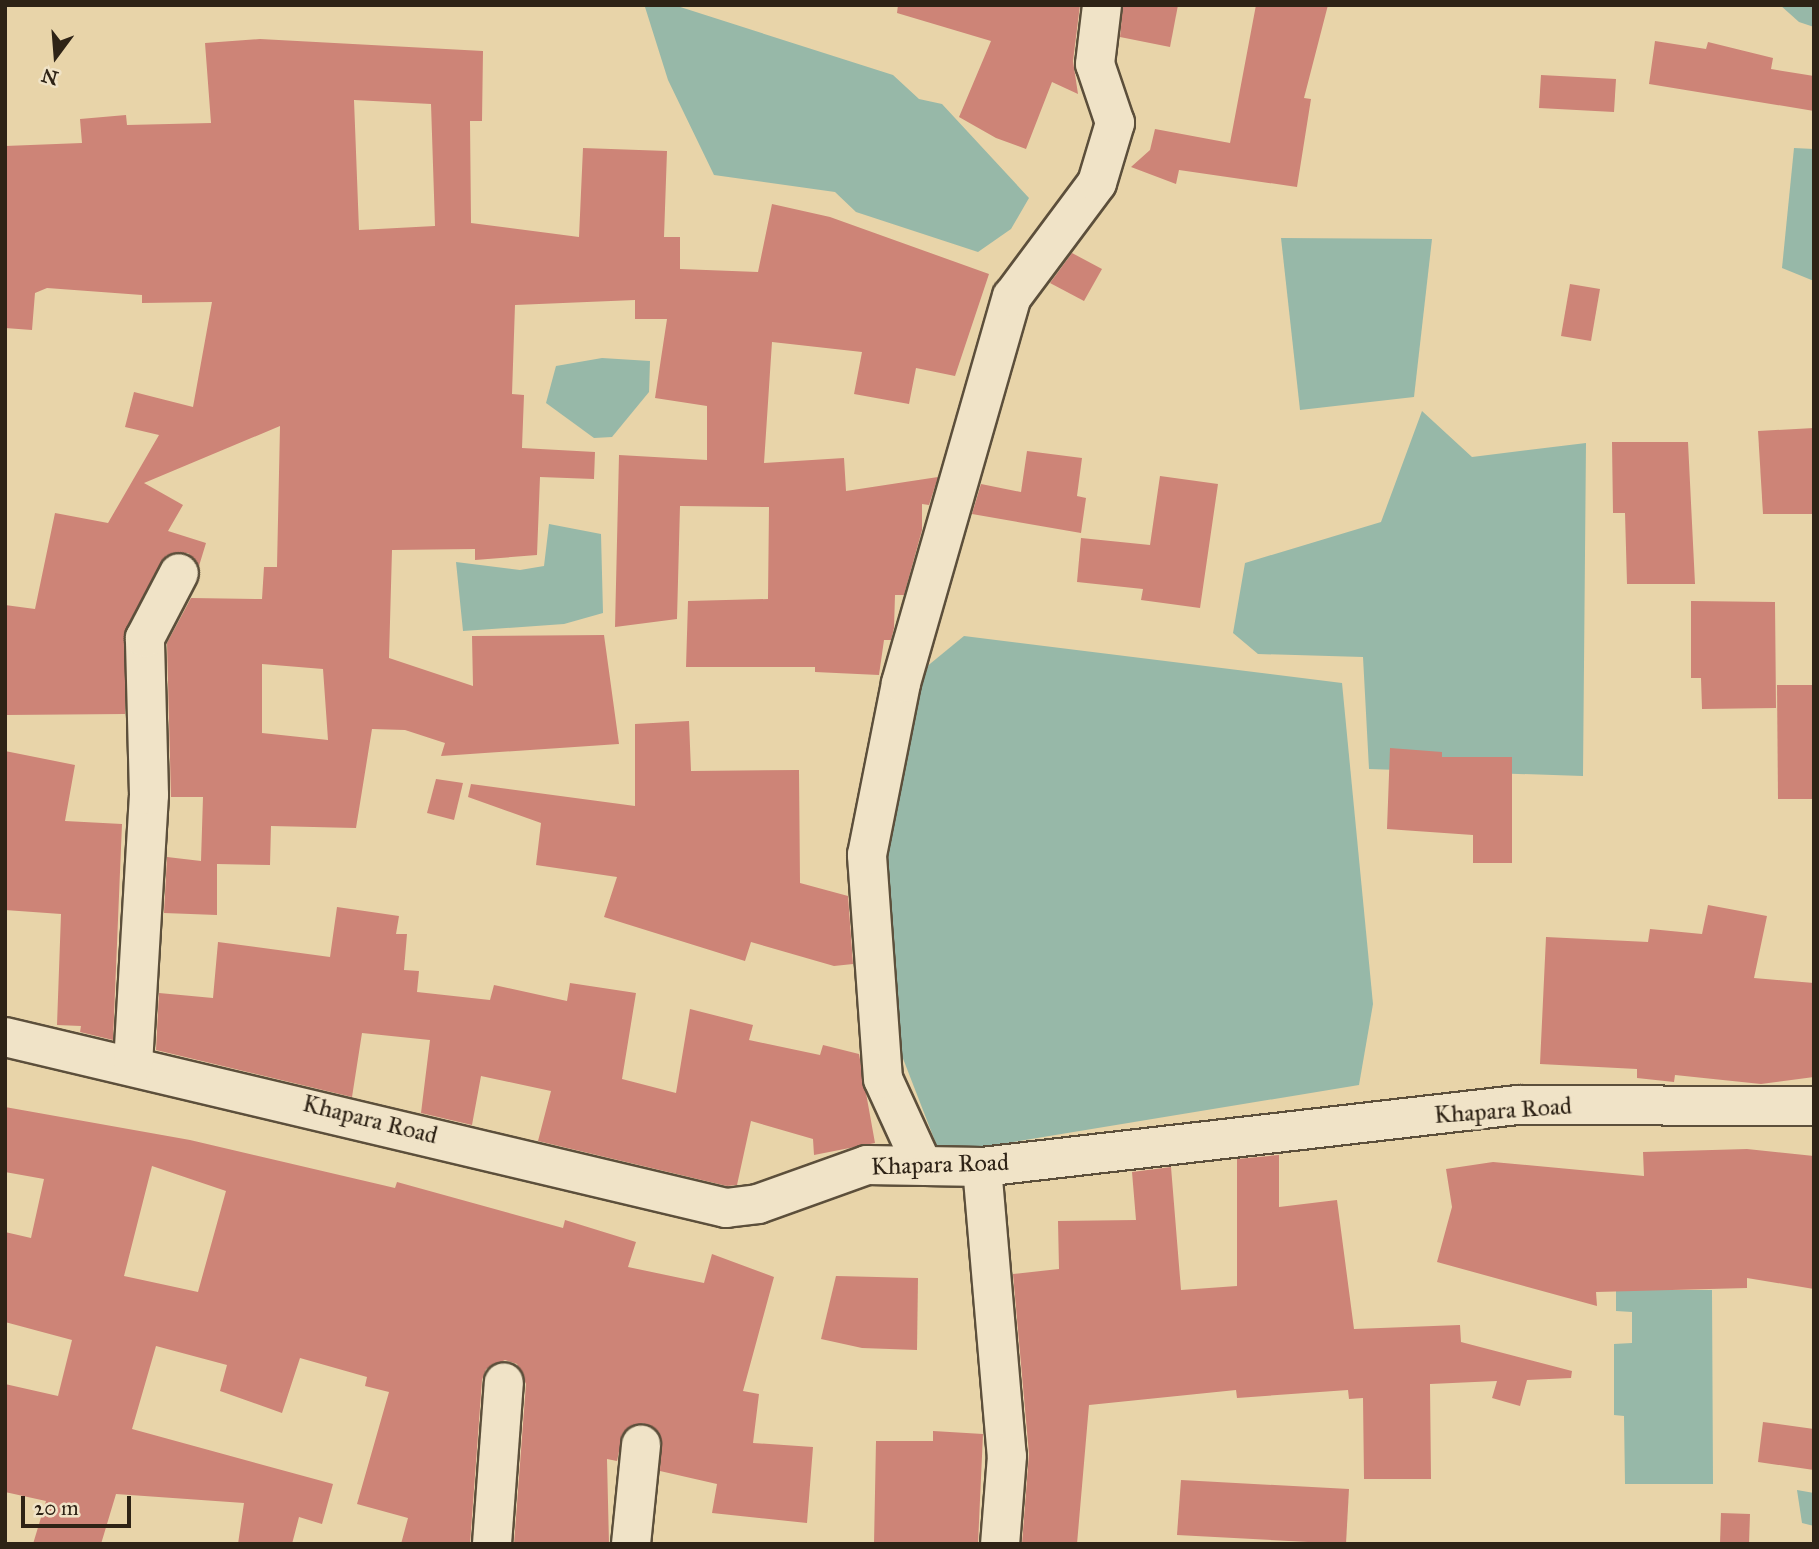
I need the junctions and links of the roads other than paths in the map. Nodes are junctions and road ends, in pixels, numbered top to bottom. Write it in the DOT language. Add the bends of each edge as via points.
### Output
graph roads {
  1 [pos="1102,5"];
  2 [pos="179,573"];
  3 [pos="5,1037"];
  4 [pos="133,1064"];
  5 [pos="1814,1106"];
  6 [pos="922,1162"];
  7 [pos="982,1167"];
  8 [pos="504,1382"];
  9 [pos="640,1445"];
  10 [pos="492,1544"];
  11 [pos="631,1544"];
  12 [pos="1000,1544"];
  1 -- 6 [label="street" via="1095,64 1115,123 1097,183 1012,298 901,683 867,855 883,1079"];
  2 -- 4 [label="street" via="145,638 149,795"];
  3 -- 4 [label="street, Khapara Road"];
  4 -- 6 [label="street, Khapara Road" via="726,1208 758,1204 867,1165"];
  5 -- 7 [label="street, Khapara Road" via="1517,1105"];
  6 -- 7 [label="street, Khapara Road"];
  7 -- 12 [label="street" via="1007,1456"];
  8 -- 10 [label="street"];
  9 -- 11 [label="street"];
}
